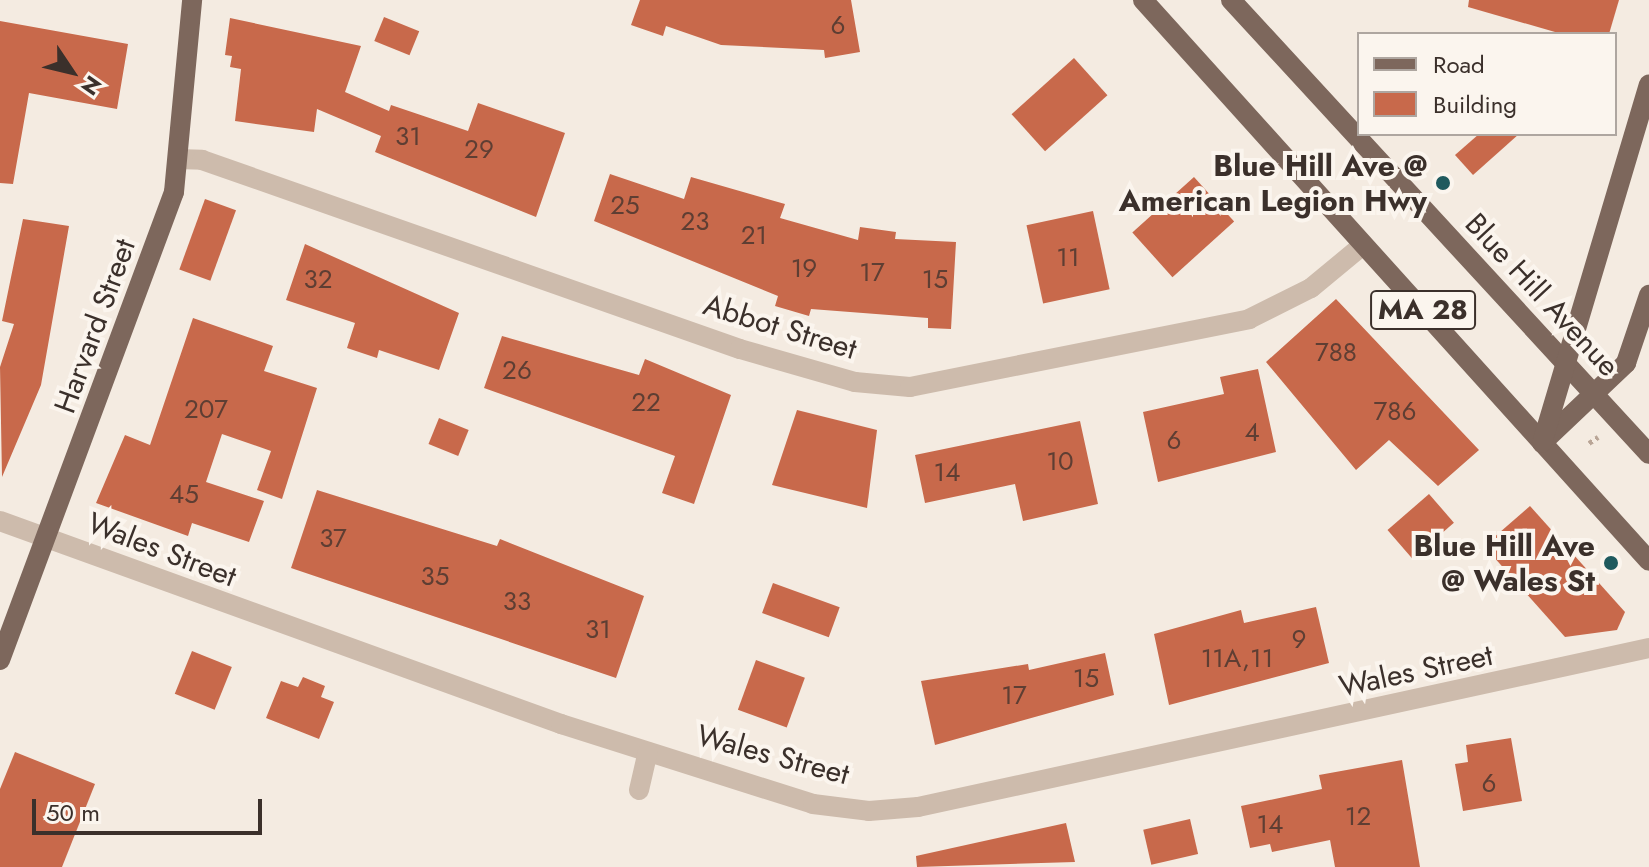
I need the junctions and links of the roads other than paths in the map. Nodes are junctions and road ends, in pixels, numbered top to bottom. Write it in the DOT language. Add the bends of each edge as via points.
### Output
graph roads {
  1 [pos="192,0"];
  2 [pos="1143,0"];
  3 [pos="1231,0"];
  4 [pos="1649,85"];
  5 [pos="178,159"];
  6 [pos="1363,245"];
  7 [pos="1649,295"];
  8 [pos="1566,365"];
  9 [pos="1594,394"];
  10 [pos="1542,443"];
  11 [pos="1649,454"];
  12 [pos="0,521"];
  13 [pos="48,537"];
  14 [pos="1649,561"];
  15 [pos="1649,648"];
  16 [pos="0,660"];
  17 [pos="648,752"];
  18 [pos="639,790"];
  1 -- 5 [label="main road, Harvard Street"];
  2 -- 6 [label="main road, MA 28"];
  3 -- 8 [label="main road, Blue Hill Avenue / MA 28"];
  4 -- 8 [label="main road"];
  5 -- 6 [label="street, Abbot Street" via="202,160 740,349 855,382 910,387 1249,319 1311,288"];
  5 -- 13 [label="main road, Harvard Street" via="127,332"];
  6 -- 10 [label="main road, MA 28"];
  7 -- 9 [label="main road" via="1626,363"];
  8 -- 9 [label="main road, Blue Hill Avenue / MA 28"];
  8 -- 10 [label="main road"];
  9 -- 10 [label="main road"];
  9 -- 11 [label="main road, Blue Hill Avenue / MA 28"];
  10 -- 14 [label="main road, MA 28"];
  12 -- 13 [label="street, Wales Street"];
  13 -- 16 [label="main road, Harvard Street"];
  13 -- 17 [label="street, Wales Street" via="207,601"];
  15 -- 17 [label="street, Wales Street" via="918,807 813,804"];
  17 -- 18 [label="street"];
}
